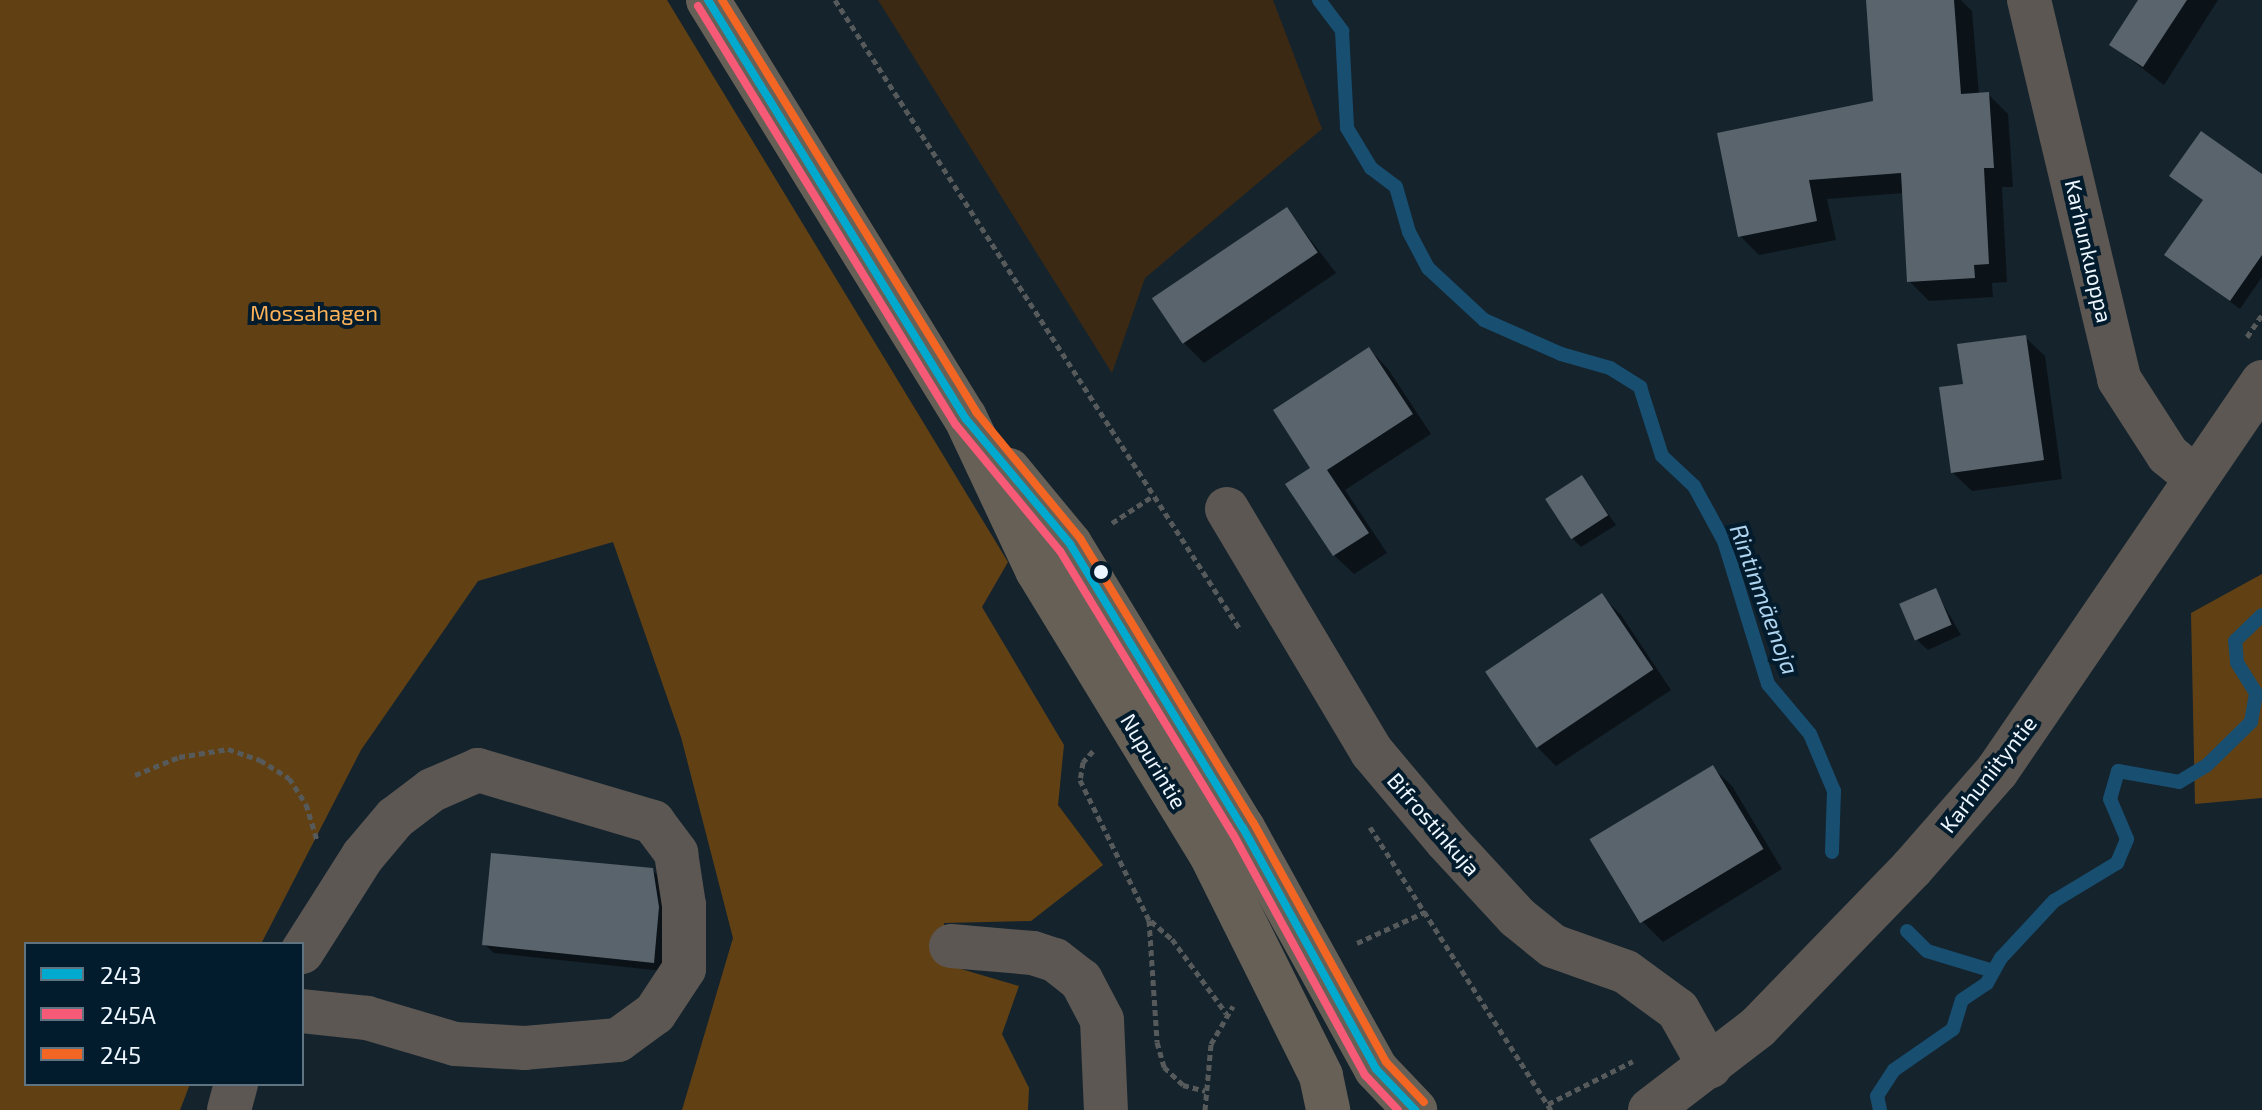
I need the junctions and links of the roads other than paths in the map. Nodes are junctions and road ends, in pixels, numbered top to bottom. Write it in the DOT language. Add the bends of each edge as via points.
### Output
graph roads {
  1 [pos="708,0"];
  2 [pos="2029,0"];
  3 [pos="2252,364"];
  4 [pos="966,419"];
  5 [pos="2196,478"];
  6 [pos="1227,509"];
  7 [pos="951,946"];
  8 [pos="304,949"];
  9 [pos="304,1011"];
  10 [pos="1700,1049"];
  11 [pos="235,1086"];
  12 [pos="229,1110"];
  13 [pos="1106,1110"];
  14 [pos="1328,1110"];
  15 [pos="1415,1110"];
  16 [pos="1650,1110"];
  1 -- 4 [label="main road, Nupurintie"];
  2 -- 5 [label="street, Karhunkuoppa" via="2119,379 2168,455"];
  3 -- 5 [label="street, Karhuniityntie"];
  4 -- 14 [label="main road, Nupurintie" via="1037,570 1210,853 1321,1076"];
  4 -- 15 [label="main road, Nupurintie" via="1070,544 1243,828 1376,1069"];
  5 -- 10 [label="street, Karhuniityntie" via="1997,771 1829,957"];
  6 -- 10 [label="street, Bifrostinkuja" via="1372,752 1446,840 1517,917 1553,946 1652,987 1678,1010"];
  7 -- 13 [label="street" via="1033,953 1055,960 1081,980 1102,1020"];
  8 -- 9 [label="street" via="334,898 395,818 432,790 478,770 653,822 676,853 684,905 684,969 655,1013 618,1040 525,1048 455,1044 367,1018"];
  10 -- 16 [label="street, Karhuniityntie"];
  11 -- 12 [label="street"];
}
